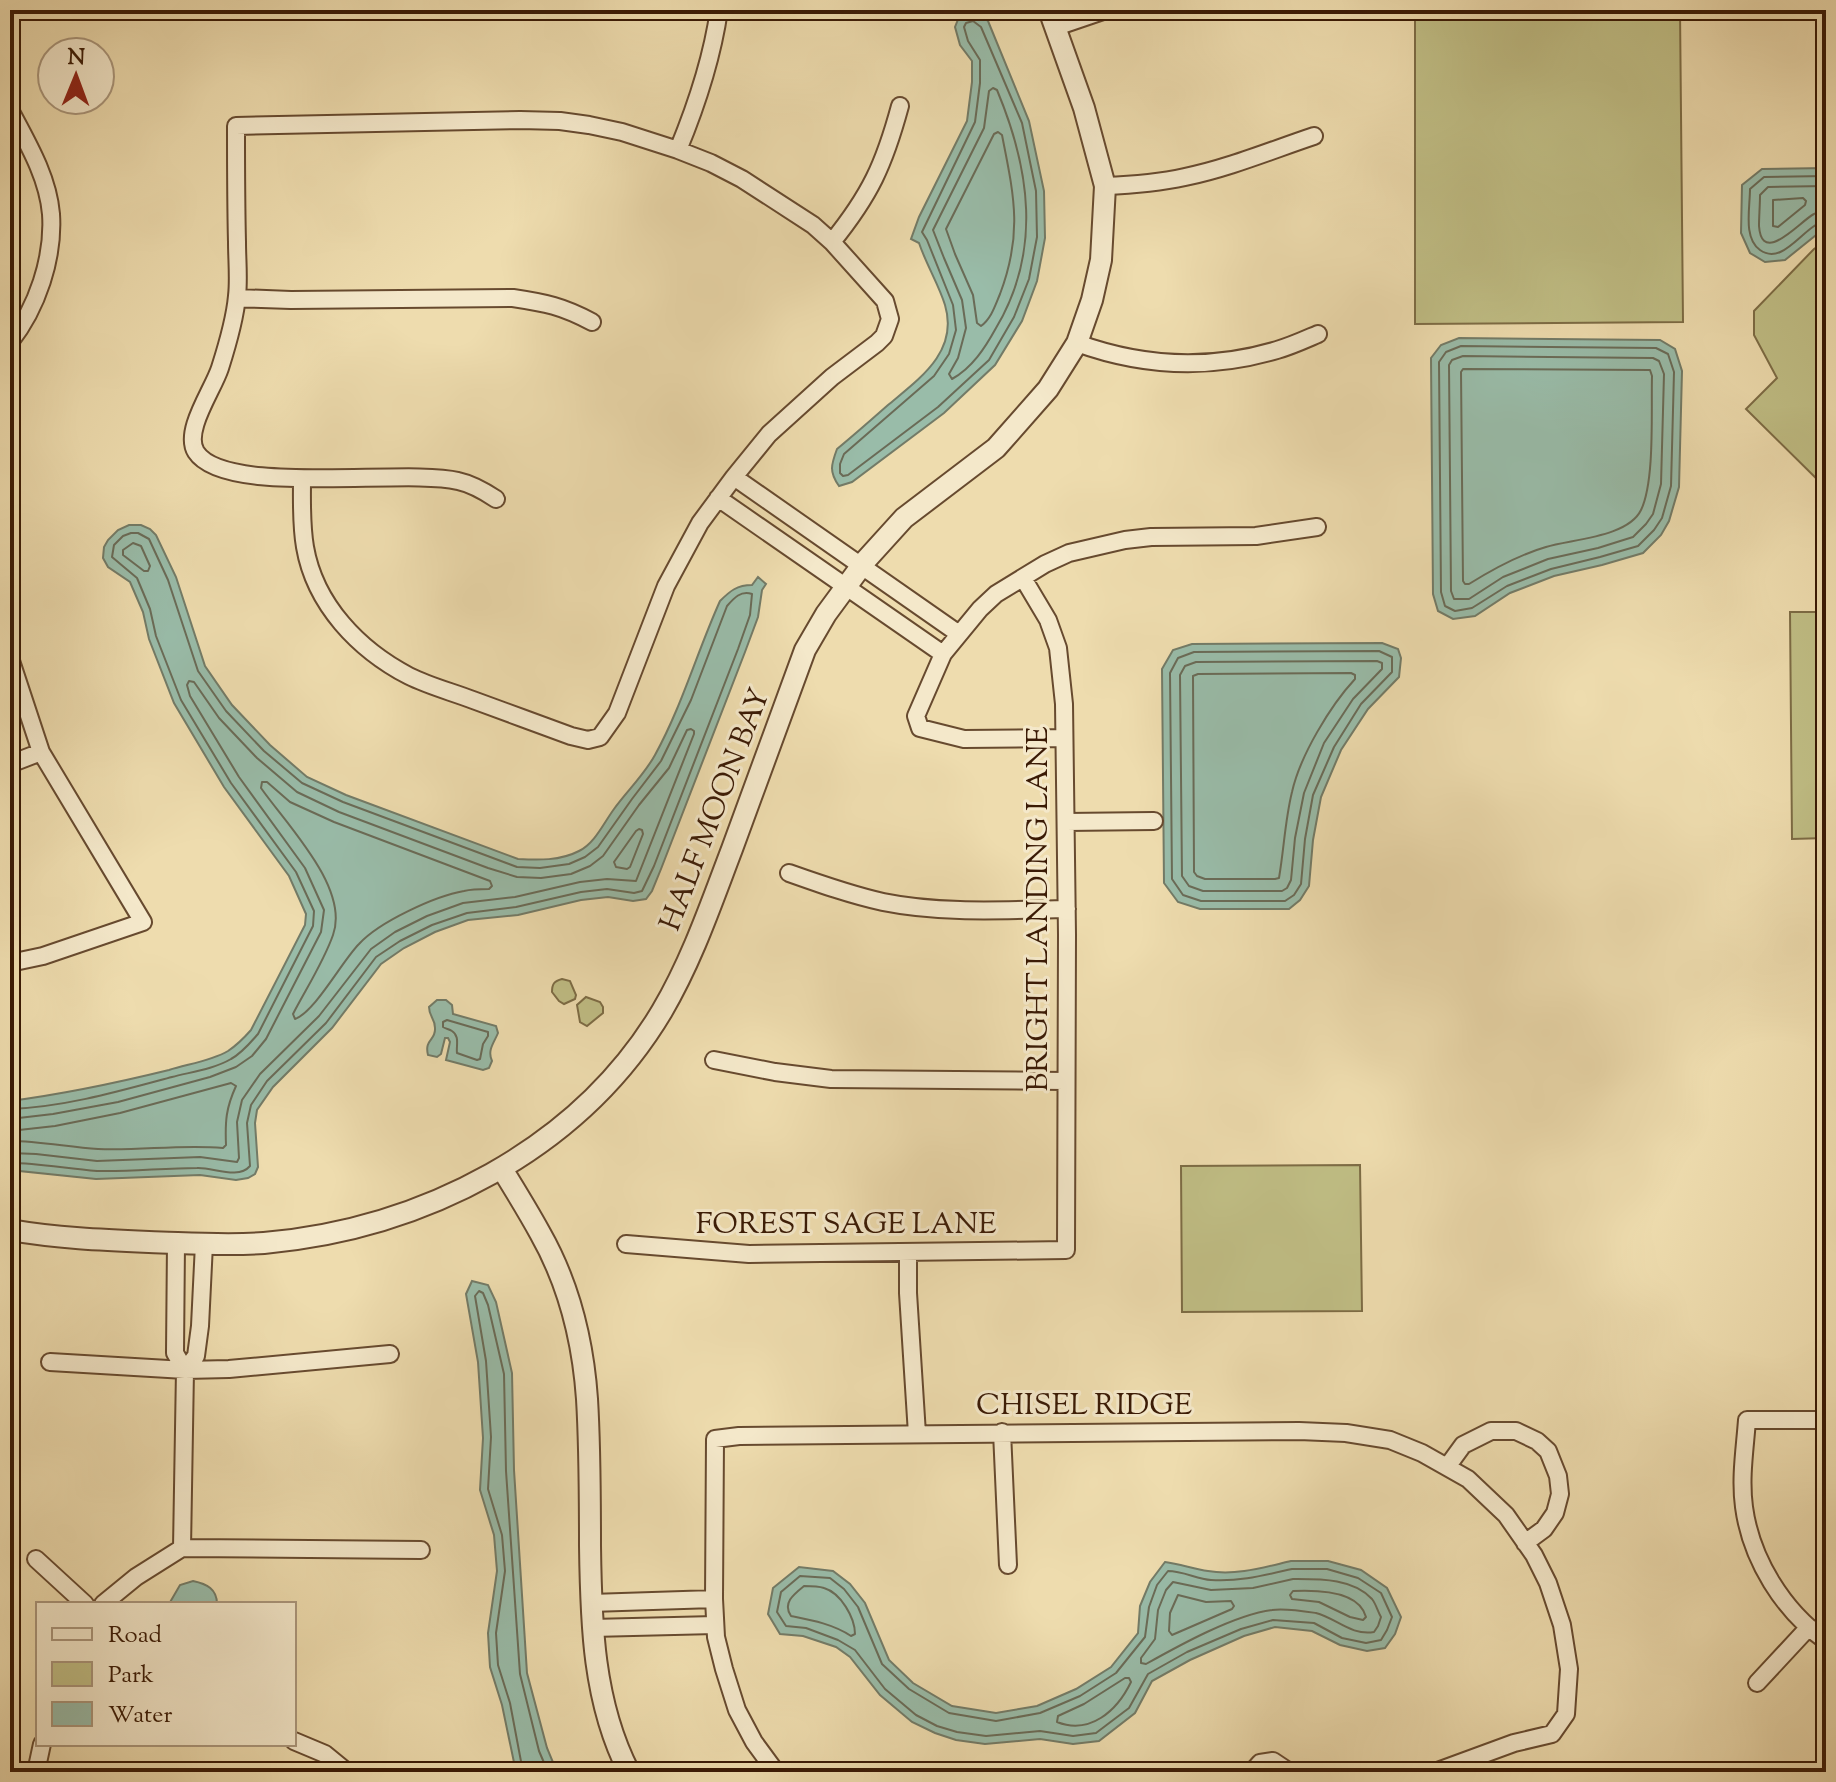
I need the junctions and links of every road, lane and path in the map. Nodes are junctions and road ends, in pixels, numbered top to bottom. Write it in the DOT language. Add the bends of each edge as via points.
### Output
graph roads {
  1 [pos="719,10"];
  2 [pos="1106,10"];
  3 [pos="1052,18"];
  4 [pos="900,106"];
  5 [pos="10,110"];
  6 [pos="1314,136"];
  7 [pos="678,150"];
  8 [pos="1105,186"];
  9 [pos="832,242"];
  10 [pos="237,298"];
  11 [pos="592,322"];
  12 [pos="1318,334"];
  13 [pos="10,342"];
  14 [pos="1077,343"];
  15 [pos="734,477"];
  16 [pos="302,479"];
  17 [pos="718,498"];
  18 [pos="496,499"];
  19 [pos="1317,527"];
  20 [pos="861,566"];
  21 [pos="1023,578"];
  22 [pos="846,587"];
  23 [pos="959,634"];
  24 [pos="943,654"];
  25 [pos="10,658"];
  26 [pos="1064,738"];
  27 [pos="41,752"];
  28 [pos="10,764"];
  29 [pos="1154,821"];
  30 [pos="1066,822"];
  31 [pos="789,873"];
  32 [pos="1067,909"];
  33 [pos="10,963"];
  34 [pos="714,1060"];
  35 [pos="1065,1081"];
  36 [pos="502,1169"];
  37 [pos="10,1230"];
  38 [pos="176,1243"];
  39 [pos="204,1244"];
  40 [pos="626,1244"];
  41 [pos="1066,1250"];
  42 [pos="908,1253"];
  43 [pos="390,1354"];
  44 [pos="50,1362"];
  45 [pos="185,1370"];
  46 [pos="1826,1420"];
  47 [pos="1002,1432"];
  48 [pos="917,1434"];
  49 [pos="1447,1467"];
  50 [pos="1525,1543"];
  51 [pos="182,1548"];
  52 [pos="421,1550"];
  53 [pos="36,1559"];
  54 [pos="1008,1565"];
  55 [pos="714,1599"];
  56 [pos="83,1602"];
  57 [pos="105,1602"];
  58 [pos="591,1603"];
  59 [pos="715,1625"];
  60 [pos="1809,1627"];
  61 [pos="592,1628"];
  62 [pos="1826,1641"];
  63 [pos="1757,1683"];
  64 [pos="296,1742"];
  65 [pos="42,1746"];
  66 [pos="36,1772"];
  67 [pos="347,1772"];
  68 [pos="629,1772"];
  69 [pos="776,1772"];
  70 [pos="1252,1772"];
  71 [pos="1287,1772"];
  72 [pos="1435,1772"];
  1 -- 7 [label="street" via="707,69"];
  2 -- 3 [label="street"];
  3 -- 8 [label="street, HALF MOON BAY"];
  4 -- 9 [label="street" via="869,192"];
  5 -- 13 [label="street" via="37,164 51,214 40,288"];
  6 -- 8 [label="street" via="1187,177"];
  7 -- 9 [label="street" via="742,179"];
  7 -- 10 [label="street" via="622,132 560,121 236,126"];
  8 -- 14 [label="street, HALF MOON BAY" via="1101,260"];
  9 -- 15 [label="street" via="885,301 890,319 884,336 804,401"];
  10 -- 11 [label="street" via="513,298 545,302"];
  10 -- 16 [label="street" via="220,368 193,425 194,449 206,462 225,469"];
  12 -- 14 [label="street" via="1279,350 1198,364 1109,355"];
  14 -- 20 [label="street, HALF MOON BAY" via="1048,389 996,448 904,518"];
  15 -- 17 [label="street"];
  15 -- 20 [label="street"];
  16 -- 17 [label="street" via="305,550 314,576 324,600 361,644 412,678 588,740 600,737 617,713 666,586"];
  16 -- 18 [label="street" via="435,477 477,487"];
  17 -- 22 [label="street"];
  19 -- 21 [label="street" via="1256,536 1125,540 1069,553"];
  20 -- 22 [label="street, HALF MOON BAY"];
  20 -- 23 [label="street"];
  21 -- 23 [label="street" via="996,594"];
  21 -- 26 [label="street, BRIGHT LANDING LANE" via="1058,648"];
  22 -- 24 [label="street"];
  22 -- 36 [label="street, HALF MOON BAY" via="805,650 701,931 661,1013 585,1106"];
  23 -- 24 [label="street"];
  24 -- 26 [label="street" via="916,716 920,728 964,739"];
  25 -- 27 [label="street"];
  26 -- 30 [label="street, BRIGHT LANDING LANE"];
  27 -- 28 [label="street"];
  27 -- 33 [label="street" via="143,922"];
  29 -- 30 [label="street"];
  30 -- 32 [label="street, BRIGHT LANDING LANE"];
  31 -- 32 [label="street" via="885,902 978,910"];
  32 -- 35 [label="street, BRIGHT LANDING LANE"];
  34 -- 35 [label="street" via="831,1079"];
  35 -- 41 [label="street, BRIGHT LANDING LANE"];
  36 -- 39 [label="street, HALF MOON BAY" via="411,1212 345,1231 261,1243"];
  36 -- 58 [label="street" via="552,1257 580,1342 589,1435"];
  37 -- 38 [label="street, HALF MOON BAY"];
  38 -- 39 [label="street, HALF MOON BAY"];
  38 -- 45 [label="street" via="175,1353"];
  39 -- 45 [label="street" via="196,1356"];
  40 -- 42 [label="street, FOREST SAGE LANE" via="749,1254"];
  41 -- 42 [label="street, FOREST SAGE LANE"];
  42 -- 48 [label="street"];
  43 -- 45 [label="street"];
  44 -- 45 [label="street"];
  45 -- 51 [label="street"];
  46 -- 60 [label="street" via="1747,1420 1742,1486 1747,1526 1771,1581"];
  47 -- 48 [label="street, CHISEL RIDGE"];
  47 -- 49 [label="street, CHISEL RIDGE" via="1346,1433 1390,1440"];
  47 -- 54 [label="street"];
  48 -- 55 [label="street, CHISEL RIDGE" via="715,1439"];
  49 -- 50 [label="street, CHISEL RIDGE" via="1506,1515"];
  49 -- 50 [label="street" via="1463,1445 1491,1431 1516,1431 1548,1451 1560,1494 1544,1529"];
  50 -- 72 [label="street, CHISEL RIDGE" via="1548,1583 1562,1625 1569,1669 1566,1714 1552,1734"];
  51 -- 52 [label="street"];
  51 -- 57 [label="street"];
  53 -- 56 [label="street"];
  55 -- 58 [label="street"];
  55 -- 59 [label="street"];
  58 -- 61 [label="street"];
  59 -- 61 [label="street"];
  59 -- 69 [label="street" via="737,1710"];
  60 -- 62 [label="street"];
  60 -- 63 [label="street"];
  61 -- 68 [label="street" via="603,1699"];
  64 -- 67 [label="street" via="325,1754"];
  65 -- 66 [label="street"];
  70 -- 71 [label="street" via="1260,1763 1273,1761"];
}
